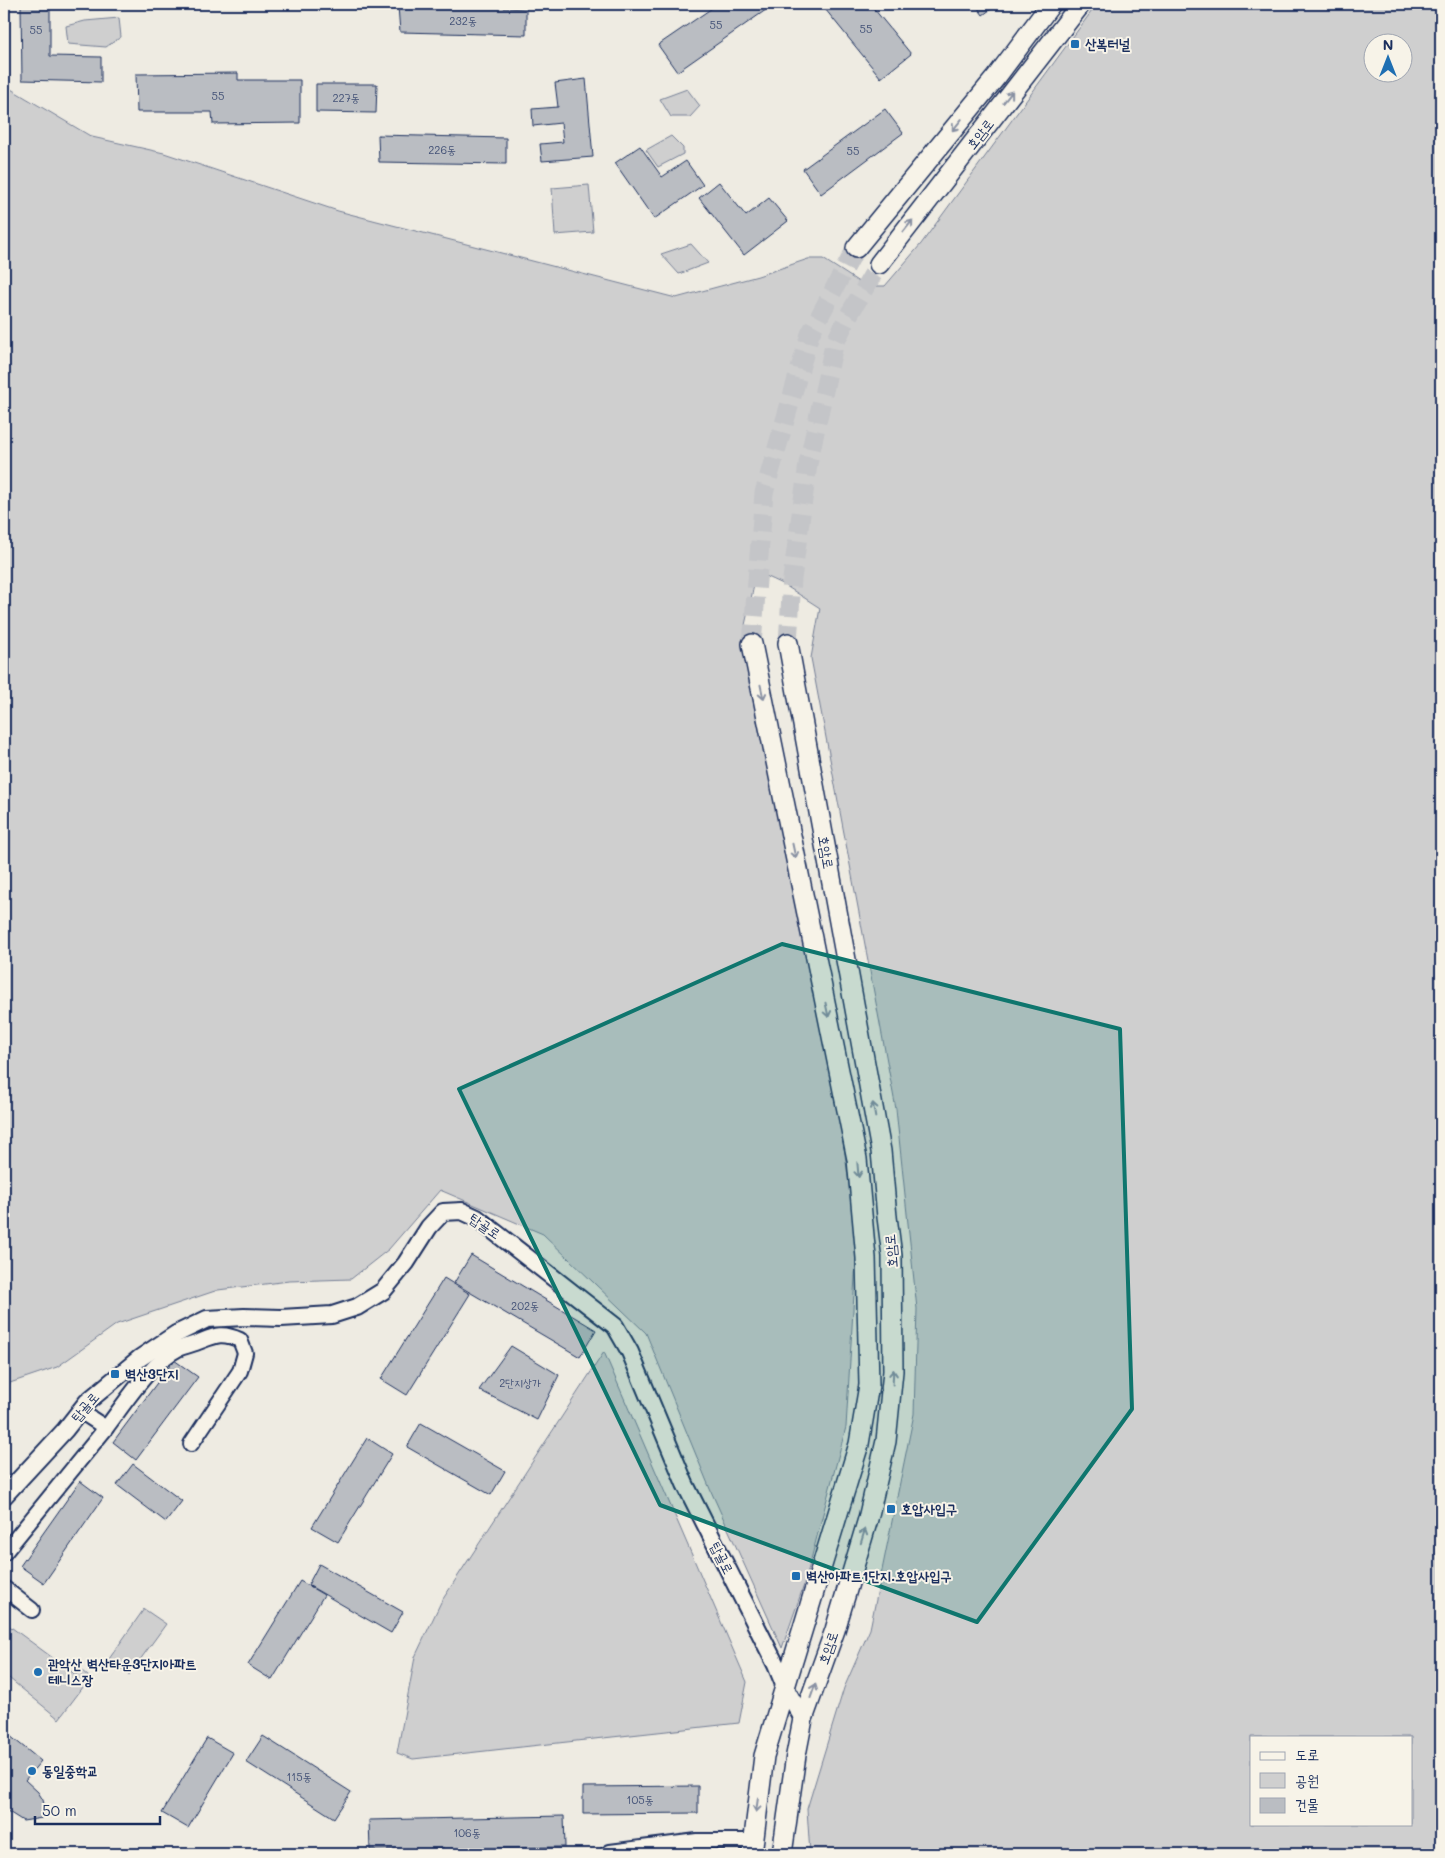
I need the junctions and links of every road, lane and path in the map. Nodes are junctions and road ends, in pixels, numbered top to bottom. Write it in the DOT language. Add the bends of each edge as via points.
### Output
graph roads {
  1 [pos="1051,4"];
  2 [pos="1081,4"];
  3 [pos="856,248"];
  4 [pos="879,264"];
  5 [pos="788,643"];
  6 [pos="752,644"];
  7 [pos="80,1411"];
  8 [pos="106,1428"];
  9 [pos="191,1444"];
  10 [pos="4,1496"];
  11 [pos="4,1553"];
  12 [pos="4,1588"];
  13 [pos="32,1610"];
  14 [pos="785,1687"];
  15 [pos="803,1719"];
  16 [pos="752,1847"];
  17 [pos="783,1851"];
  18 [pos="607,1854"];
  1 -- 3 [label="main road, one-way" via="997,76"];
  4 -- 2 [label="main road, 호암로, one-way"];
  15 -- 5 [label="main road, 호암로, one-way" via="835,1630 886,1441 893,1371 892,1256 881,1151"];
  6 -- 14 [label="main road, one-way" via="857,1159 866,1258 869,1385 859,1444"];
  7 -- 8 [label="street"];
  7 -- 10 [label="street, 탑골로"];
  7 -- 14 [label="street, 탑골로" via="140,1358 176,1334 207,1319 332,1316 357,1307 383,1291 429,1227 444,1212 462,1211 477,1218 615,1326 630,1352 685,1484"];
  8 -- 9 [label="street" via="151,1370 178,1349 211,1336 229,1334 240,1340 245,1353 240,1371"];
  8 -- 11 [label="street"];
  12 -- 13 [label="street"];
  14 -- 15 [label="street, 탑골로"];
  14 -- 16 [label="main road, one-way" via="764,1756"];
  15 -- 17 [label="main road, 호암로"];
  16 -- 18 [label="street" via="697,1840"];
}
